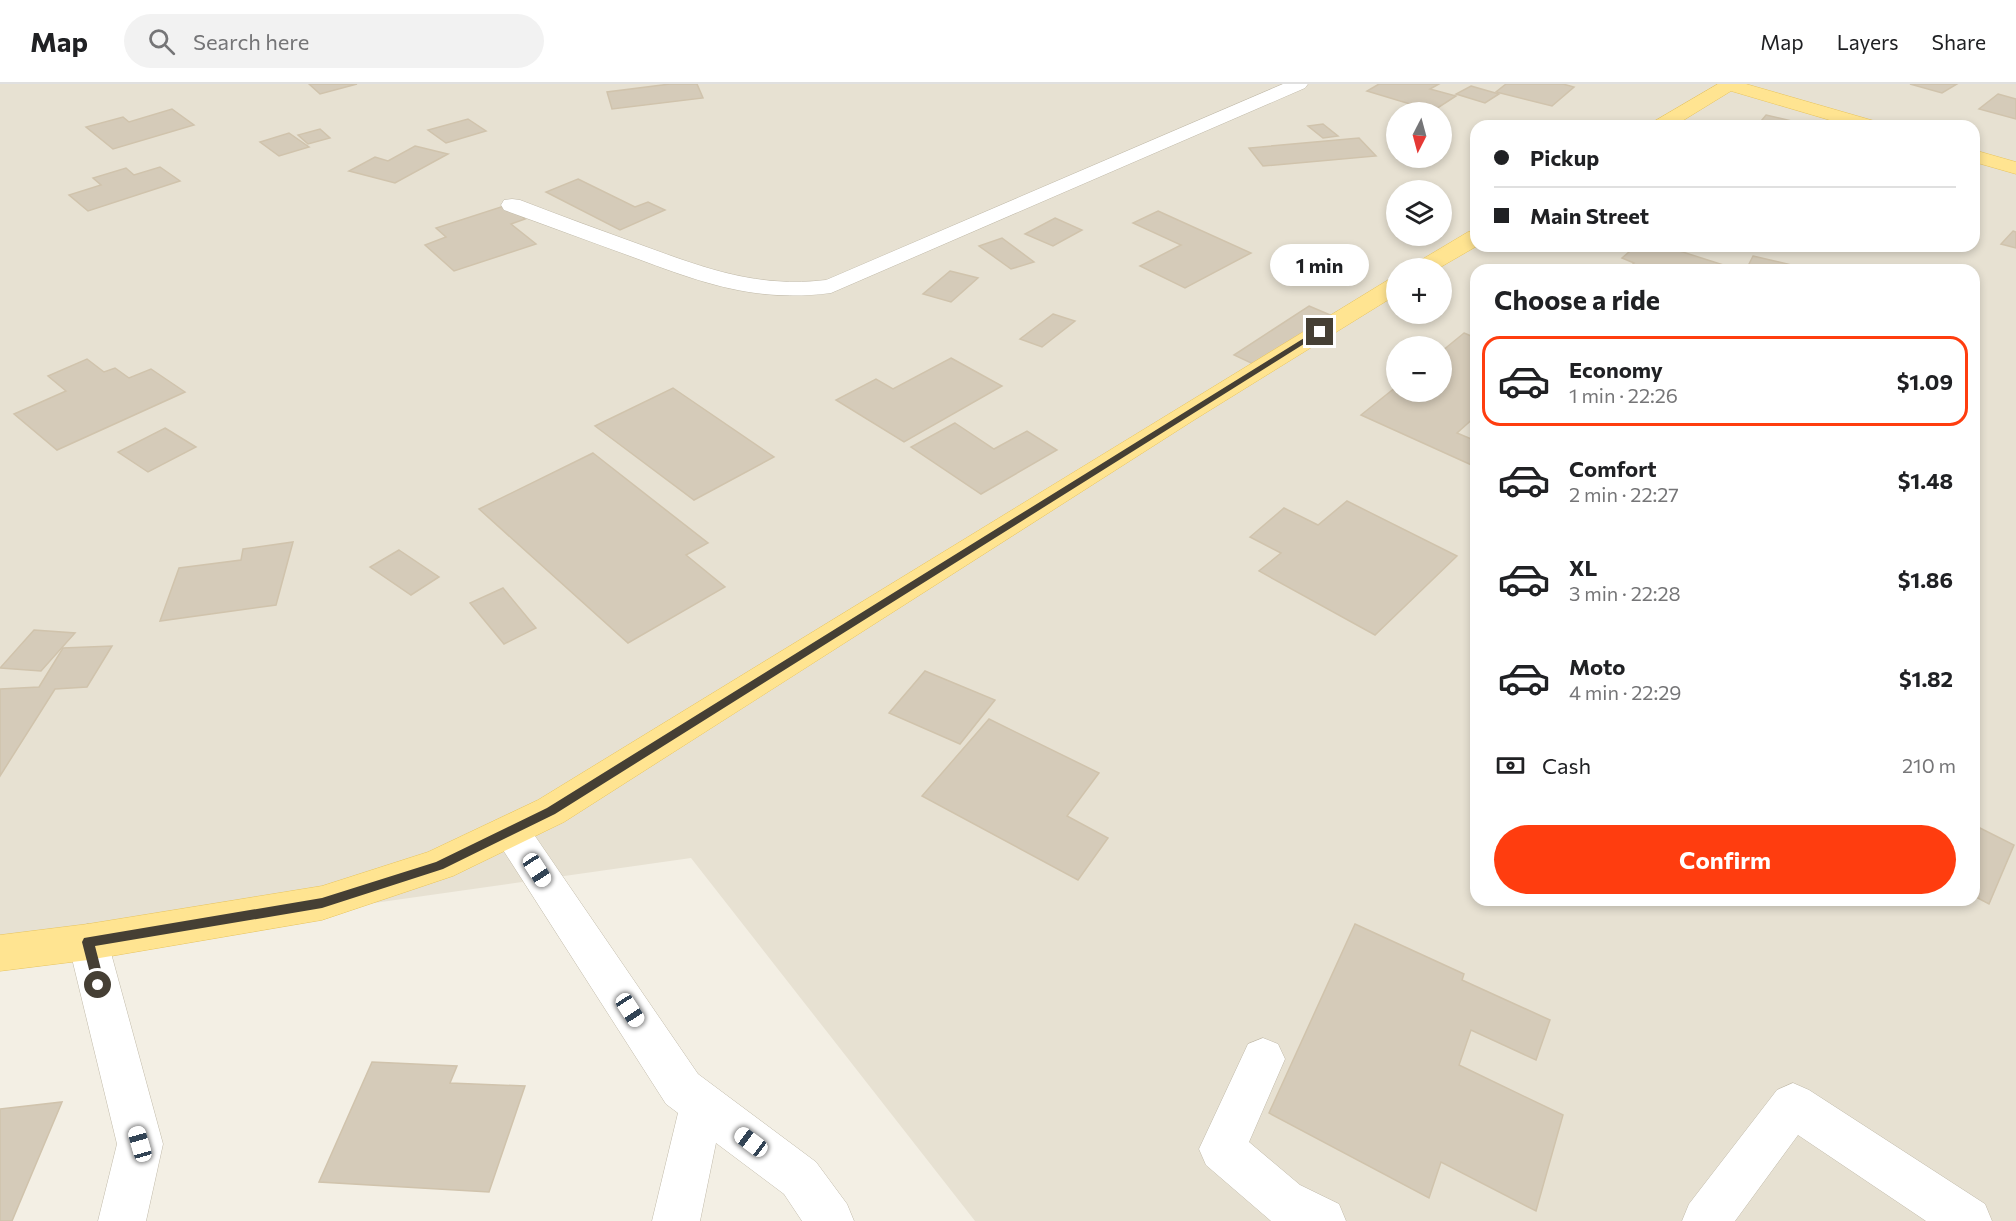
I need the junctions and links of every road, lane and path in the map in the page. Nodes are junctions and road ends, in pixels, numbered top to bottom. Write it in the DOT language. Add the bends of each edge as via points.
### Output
graph roads {
  1 [pos="1299,84"];
  2 [pos="1727,84"];
  3 [pos="1670,120"];
  4 [pos="1850,120"];
  5 [pos="1980,158"];
  6 [pos="2016,168"];
  7 [pos="512,205"];
  8 [pos="1470,241"];
  9 [pos="1441,258"];
  10 [pos="1386,291"];
  11 [pos="511,831"];
  12 [pos="88,942"];
  13 [pos="0,953"];
  14 [pos="1263,1059"];
  15 [pos="702,1105"];
  16 [pos="122,1221"];
  17 [pos="676,1221"];
  18 [pos="830,1221"];
  19 [pos="1322,1221"];
  20 [pos="1706,1221"];
  21 [pos="1968,1221"];
  1 -- 7 [label="street" via="831,286 802,291 751,288 710,278"];
  2 -- 3 [label="main road"];
  2 -- 4 [label="main road"];
  5 -- 6 [label="main road"];
  8 -- 9 [label="main road"];
  10 -- 11 [label="main road" via="678,734"];
  11 -- 12 [label="main road" via="439,866 322,903"];
  11 -- 15 [label="street" via="682,1089"];
  12 -- 13 [label="main road"];
  12 -- 16 [label="street" via="140,1144"];
  14 -- 19 [label="street" via="1222,1149 1283,1202"];
  15 -- 17 [label="street"];
  15 -- 18 [label="street" via="800,1178"];
  20 -- 21 [label="street" via="1793,1105"];
}
